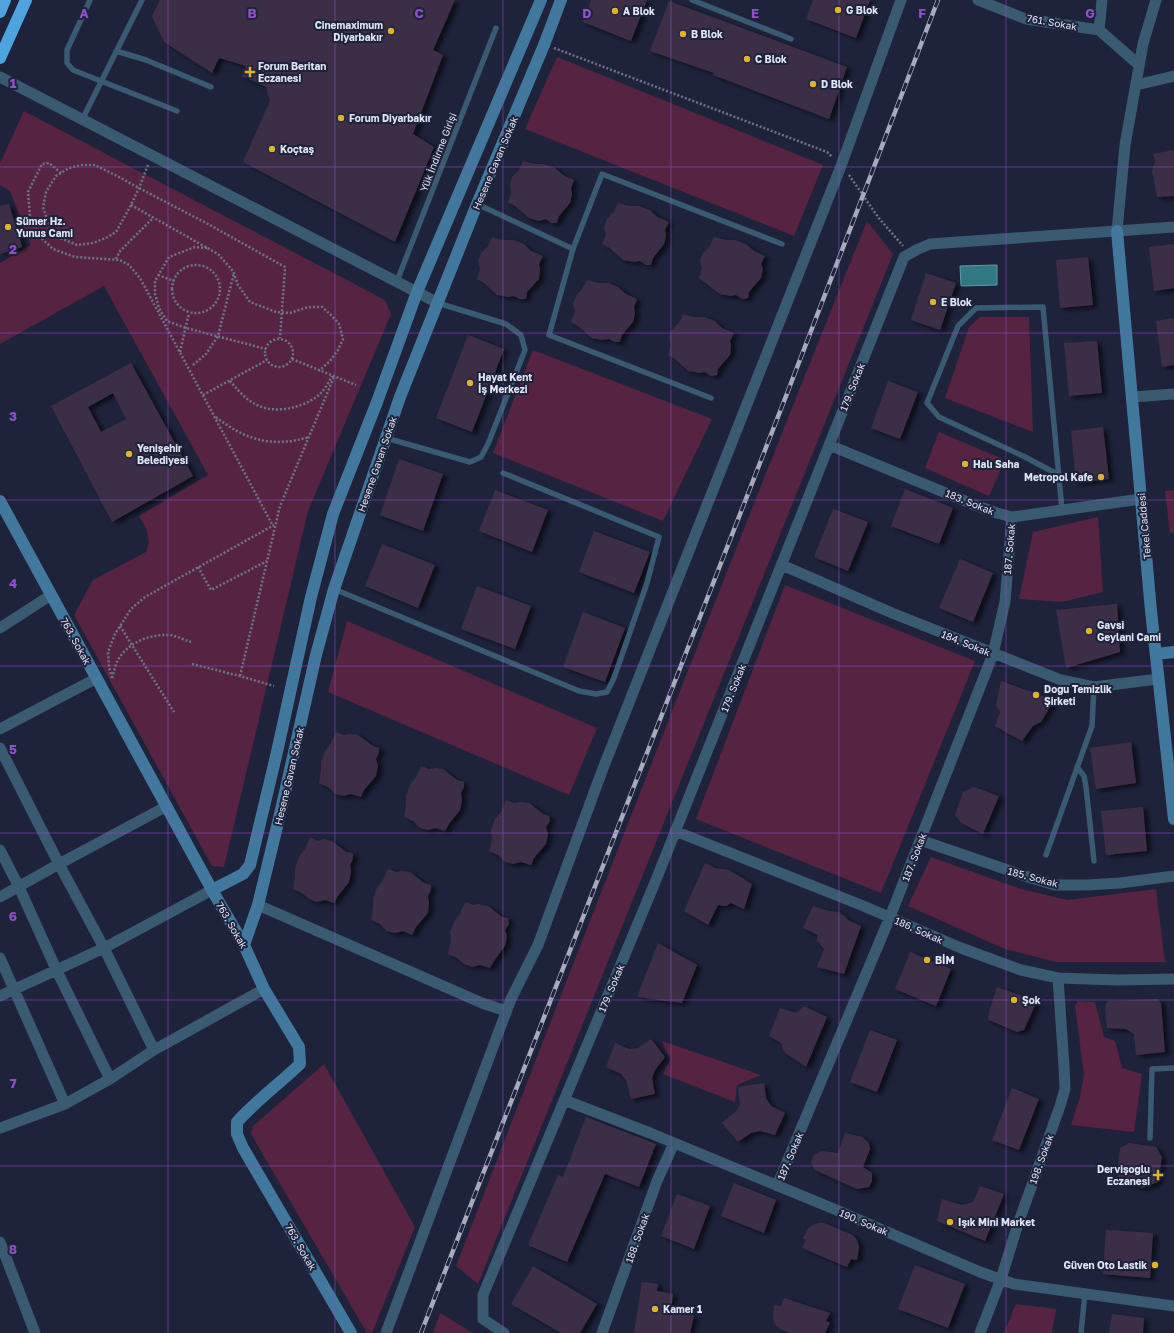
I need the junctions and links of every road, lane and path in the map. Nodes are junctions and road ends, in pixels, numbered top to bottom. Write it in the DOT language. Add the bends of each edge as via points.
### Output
graph roads {
  1 [pos="6,0"];
  2 [pos="26,0"];
  3 [pos="90,0"];
  4 [pos="142,0"];
  5 [pos="541,0"];
  6 [pos="561,0"];
  7 [pos="692,0"];
  8 [pos="901,0"];
  9 [pos="978,0"];
  10 [pos="1102,0"];
  11 [pos="1156,0"];
  12 [pos="0,12"];
  13 [pos="496,28"];
  14 [pos="1099,30"];
  15 [pos="791,39"];
  16 [pos="544,45"];
  17 [pos="116,51"];
  18 [pos="0,58"];
  19 [pos="1139,65"];
  20 [pos="1174,76"];
  21 [pos="0,77"];
  22 [pos="102,82"];
  23 [pos="1136,85"];
  24 [pos="211,87"];
  25 [pos="177,111"];
  26 [pos="82,120"];
  27 [pos="152,156"];
  28 [pos="841,166"];
  29 [pos="61,173"];
  30 [pos="139,188"];
  31 [pos="477,204"];
  32 [pos="131,205"];
  33 [pos="153,218"];
  34 [pos="1174,227"];
  35 [pos="1117,231"];
  36 [pos="782,244"];
  37 [pos="209,249"];
  38 [pos="573,249"];
  39 [pos="910,254"];
  40 [pos="116,260"];
  41 [pos="234,273"];
  42 [pos="158,275"];
  43 [pos="174,281"];
  44 [pos="397,281"];
  45 [pos="417,292"];
  46 [pos="438,303"];
  47 [pos="189,312"];
  48 [pos="281,312"];
  49 [pos="186,328"];
  50 [pos="218,336"];
  51 [pos="280,338"];
  52 [pos="266,349"];
  53 [pos="180,353"];
  54 [pos="292,359"];
  55 [pos="267,360"];
  56 [pos="193,365"];
  57 [pos="319,371"];
  58 [pos="333,376"];
  59 [pos="230,381"];
  60 [pos="356,385"];
  61 [pos="1174,394"];
  62 [pos="203,395"];
  63 [pos="1132,397"];
  64 [pos="711,398"];
  65 [pos="214,415"];
  66 [pos="310,437"];
  67 [pos="386,438"];
  68 [pos="830,445"];
  69 [pos="503,473"];
  70 [pos="1059,475"];
  71 [pos="1141,499"];
  72 [pos="0,501"];
  73 [pos="1062,510"];
  74 [pos="1012,517"];
  75 [pos="274,525"];
  76 [pos="267,561"];
  77 [pos="782,565"];
  78 [pos="198,567"];
  79 [pos="334,589"];
  80 [pos="51,595"];
  81 [pos="120,625"];
  82 [pos="0,628"];
  83 [pos="191,642"];
  84 [pos="133,645"];
  85 [pos="1174,652"];
  86 [pos="992,654"];
  87 [pos="1156,654"];
  88 [pos="192,664"];
  89 [pos="240,676"];
  90 [pos="96,678"];
  91 [pos="112,678"];
  92 [pos="1158,679"];
  93 [pos="113,684"];
  94 [pos="274,686"];
  95 [pos="1094,687"];
  96 [pos="174,712"];
  97 [pos="0,729"];
  98 [pos="0,748"];
  99 [pos="1077,767"];
  100 [pos="167,806"];
  101 [pos="1174,819"];
  102 [pos="675,831"];
  103 [pos="920,840"];
  104 [pos="0,850"];
  105 [pos="1046,855"];
  106 [pos="1094,861"];
  107 [pos="59,864"];
  108 [pos="1174,876"];
  109 [pos="19,887"];
  110 [pos="212,890"];
  111 [pos="0,897"];
  112 [pos="258,905"];
  113 [pos="890,917"];
  114 [pos="244,945"];
  115 [pos="104,948"];
  116 [pos="0,958"];
  117 [pos="56,969"];
  118 [pos="1058,978"];
  119 [pos="1174,979"];
  120 [pos="13,989"];
  121 [pos="264,989"];
  122 [pos="0,996"];
  123 [pos="506,1011"];
  124 [pos="154,1050"];
  125 [pos="1174,1068"];
  126 [pos="110,1079"];
  127 [pos="564,1100"];
  128 [pos="65,1104"];
  129 [pos="0,1128"];
  130 [pos="1150,1138"];
  131 [pos="674,1143"];
  132 [pos="777,1186"];
  133 [pos="0,1242"];
  134 [pos="1001,1279"];
  135 [pos="1085,1294"];
  136 [pos="1174,1306"];
  137 [pos="35,1333"];
  138 [pos="351,1333"];
  139 [pos="386,1333"];
  140 [pos="504,1333"];
  141 [pos="602,1333"];
  142 [pos="980,1333"];
  143 [pos="1081,1333"];
  1 -- 12 [label="highway"];
  2 -- 18 [label="highway"];
  3 -- 22 [label="lane" via="67,50 67,63 73,70"];
  4 -- 17 [label="lane"];
  5 -- 45 [label="street"];
  6 -- 16 [label="street, Hesene Gavan Sokak"];
  7 -- 15 [label="lane"];
  8 -- 28 [label="street"];
  9 -- 14 [label="street, 761. Sokak" via="1026,19"];
  10 -- 14 [label="street"];
  11 -- 19 [label="street"];
  13 -- 44 [label="lane, Yük İndirme Girişi"];
  14 -- 19 [label="street"];
  16 -- 28 [label="path" via="827,152"];
  16 -- 31 [label="street, Hesene Gavan Sokak"];
  17 -- 22 [label="lane"];
  17 -- 24 [label="lane" via="146,60"];
  19 -- 23 [label="street"];
  20 -- 23 [label="street"];
  21 -- 26 [label="street"];
  22 -- 25 [label="lane"];
  22 -- 26 [label="lane"];
  23 -- 35 [label="street" via="1125,145"];
  26 -- 27 [label="street"];
  27 -- 30 [label="path"];
  27 -- 44 [label="street"];
  28 -- 39 [label="path" via="878,217"];
  28 -- 123 [label="street" via="602,771 538,945"];
  29 -- 30 [label="path" via="69,168 95,165"];
  29 -- 32 [label="path" via="56,176 46,192 43,207 48,222 60,238 77,244 94,243 106,238 116,232"];
  29 -- 40 [label="path" via="49,163 42,164 28,192 30,217 38,235 52,249 75,257"];
  30 -- 32 [label="path"];
  30 -- 48 [label="path" via="285,267"];
  31 -- 38 [label="lane"];
  31 -- 46 [label="street, Hesene Gavan Sokak"];
  32 -- 33 [label="path"];
  33 -- 37 [label="path"];
  33 -- 40 [label="path" via="120,251"];
  34 -- 35 [label="street, 179. Sokak"];
  35 -- 39 [label="street, 179. Sokak" via="930,244"];
  35 -- 63 [label="street, Tekel Caddesi"];
  36 -- 38 [label="lane" via="602,174"];
  37 -- 41 [label="path" via="218,254"];
  37 -- 42 [label="path" via="195,247 169,256"];
  38 -- 64 [label="lane" via="549,335"];
  39 -- 68 [label="street, 179. Sokak" via="904,257"];
  40 -- 53 [label="path" via="129,265 140,278"];
  41 -- 48 [label="path" via="238,285 250,302"];
  41 -- 50 [label="path"];
  42 -- 43 [label="path"];
  42 -- 49 [label="path" via="155,281 155,294 159,308 167,321"];
  43 -- 47 [label="path" via="172,289 177,303"];
  43 -- 47 [label="path" via="184,269 200,265 214,273 218,279 220,295 212,308 197,314"];
  44 -- 45 [label="street"];
  45 -- 46 [label="street"];
  45 -- 110 [label="street" via="333,514 311,598 278,752 250,865 243,874"];
  46 -- 67 [label="street, Hesene Gavan Sokak"];
  46 -- 67 [label="lane" via="506,324 521,335 525,350 481,457 470,462"];
  47 -- 49 [label="path"];
  48 -- 51 [label="path"];
  48 -- 57 [label="path" via="322,307 339,324 343,339 330,361"];
  49 -- 50 [label="path"];
  49 -- 53 [label="path"];
  50 -- 52 [label="path"];
  50 -- 56 [label="path" via="206,354"];
  51 -- 52 [label="path" via="271,341"];
  51 -- 54 [label="path" via="292,346"];
  52 -- 55 [label="path"];
  53 -- 62 [label="path"];
  54 -- 55 [label="path" via="280,367 272,365"];
  54 -- 57 [label="path"];
  55 -- 59 [label="path"];
  57 -- 58 [label="path"];
  58 -- 59 [label="path" via="321,393 312,400 281,409 268,409 255,404"];
  58 -- 60 [label="path"];
  58 -- 66 [label="path"];
  59 -- 62 [label="path"];
  61 -- 63 [label="street"];
  62 -- 65 [label="path"];
  63 -- 71 [label="street, Tekel Caddesi"];
  65 -- 66 [label="path" via="232,428 257,439 295,442"];
  65 -- 75 [label="path"];
  66 -- 75 [label="path"];
  67 -- 79 [label="street, Hesene Gavan Sokak"];
  68 -- 74 [label="street, 183. Sokak" via="986,509"];
  68 -- 77 [label="street, 179. Sokak"];
  69 -- 79 [label="lane" via="659,537 647,583 607,692 596,694 579,690"];
  70 -- 70 [label="lane" via="1043,307 976,308 958,326 926,403 939,417"];
  70 -- 73 [label="lane"];
  71 -- 73 [label="street, 183. Sokak"];
  71 -- 87 [label="street, Tekel Caddesi"];
  72 -- 80 [label="street, 763. Sokak"];
  73 -- 74 [label="street, 183. Sokak"];
  74 -- 86 [label="street, 187. Sokak" via="1004,602"];
  75 -- 76 [label="path"];
  75 -- 78 [label="path"];
  76 -- 78 [label="path" via="211,590"];
  76 -- 89 [label="path"];
  77 -- 86 [label="street, 184. Sokak"];
  77 -- 102 [label="street, 179. Sokak"];
  78 -- 81 [label="path" via="144,597 131,609"];
  79 -- 112 [label="street, Hesene Gavan Sokak" via="316,655"];
  80 -- 82 [label="street"];
  80 -- 90 [label="street, 763. Sokak"];
  81 -- 84 [label="path"];
  81 -- 91 [label="path" via="108,652"];
  83 -- 84 [label="path" via="171,635 153,636"];
  84 -- 91 [label="path" via="125,650"];
  84 -- 96 [label="path"];
  85 -- 87 [label="street"];
  86 -- 95 [label="street, 184. Sokak" via="1061,680"];
  86 -- 103 [label="street, 187. Sokak"];
  87 -- 92 [label="street, Tekel Caddesi"];
  88 -- 89 [label="path"];
  89 -- 94 [label="path"];
  90 -- 97 [label="street"];
  90 -- 100 [label="street, 763. Sokak"];
  91 -- 93 [label="path"];
  92 -- 95 [label="street, 184. Sokak"];
  92 -- 101 [label="street, Tekel Caddesi"];
  95 -- 99 [label="lane" via="1092,726"];
  98 -- 107 [label="street"];
  99 -- 105 [label="lane"];
  99 -- 106 [label="lane" via="1084,776 1086,787"];
  100 -- 107 [label="street"];
  100 -- 110 [label="street, 763. Sokak"];
  102 -- 113 [label="street, 186. Sokak"];
  102 -- 127 [label="street, 179. Sokak"];
  103 -- 108 [label="street, 185. Sokak" via="1056,885 1086,886"];
  103 -- 113 [label="street, 187. Sokak"];
  104 -- 109 [label="street"];
  107 -- 109 [label="street"];
  107 -- 115 [label="street"];
  109 -- 111 [label="street"];
  109 -- 117 [label="street"];
  110 -- 114 [label="street, 763. Sokak"];
  110 -- 115 [label="street"];
  112 -- 114 [label="street, Hesene Gavan Sokak"];
  112 -- 123 [label="street" via="482,1004"];
  113 -- 118 [label="street, 186. Sokak" via="961,948 1021,970"];
  113 -- 132 [label="street, 187. Sokak"];
  114 -- 121 [label="street, 763. Sokak"];
  115 -- 117 [label="street"];
  115 -- 124 [label="street"];
  116 -- 120 [label="street"];
  117 -- 120 [label="street"];
  117 -- 126 [label="street"];
  118 -- 119 [label="street, 186. Sokak"];
  118 -- 134 [label="street, 198. Sokak" via="1065,1089"];
  120 -- 122 [label="street"];
  120 -- 128 [label="street"];
  121 -- 124 [label="street"];
  121 -- 138 [label="street, 763. Sokak" via="299,1047 300,1064 245,1113 237,1122 237,1134"];
  123 -- 139 [label="street"];
  124 -- 126 [label="street"];
  125 -- 130 [label="lane" via="1152,1069"];
  126 -- 128 [label="street"];
  127 -- 131 [label="street, 190. Sokak"];
  127 -- 140 [label="street, 179. Sokak" via="483,1295 483,1318"];
  128 -- 129 [label="street"];
  131 -- 132 [label="street, 190. Sokak"];
  131 -- 141 [label="street, 188. Sokak" via="657,1181"];
  132 -- 134 [label="street, 190. Sokak"];
  133 -- 137 [label="street"];
  134 -- 135 [label="street, 190. Sokak" via="1014,1284"];
  134 -- 142 [label="street, 198. Sokak"];
  135 -- 136 [label="street, 190. Sokak"];
  135 -- 143 [label="lane"];
}
